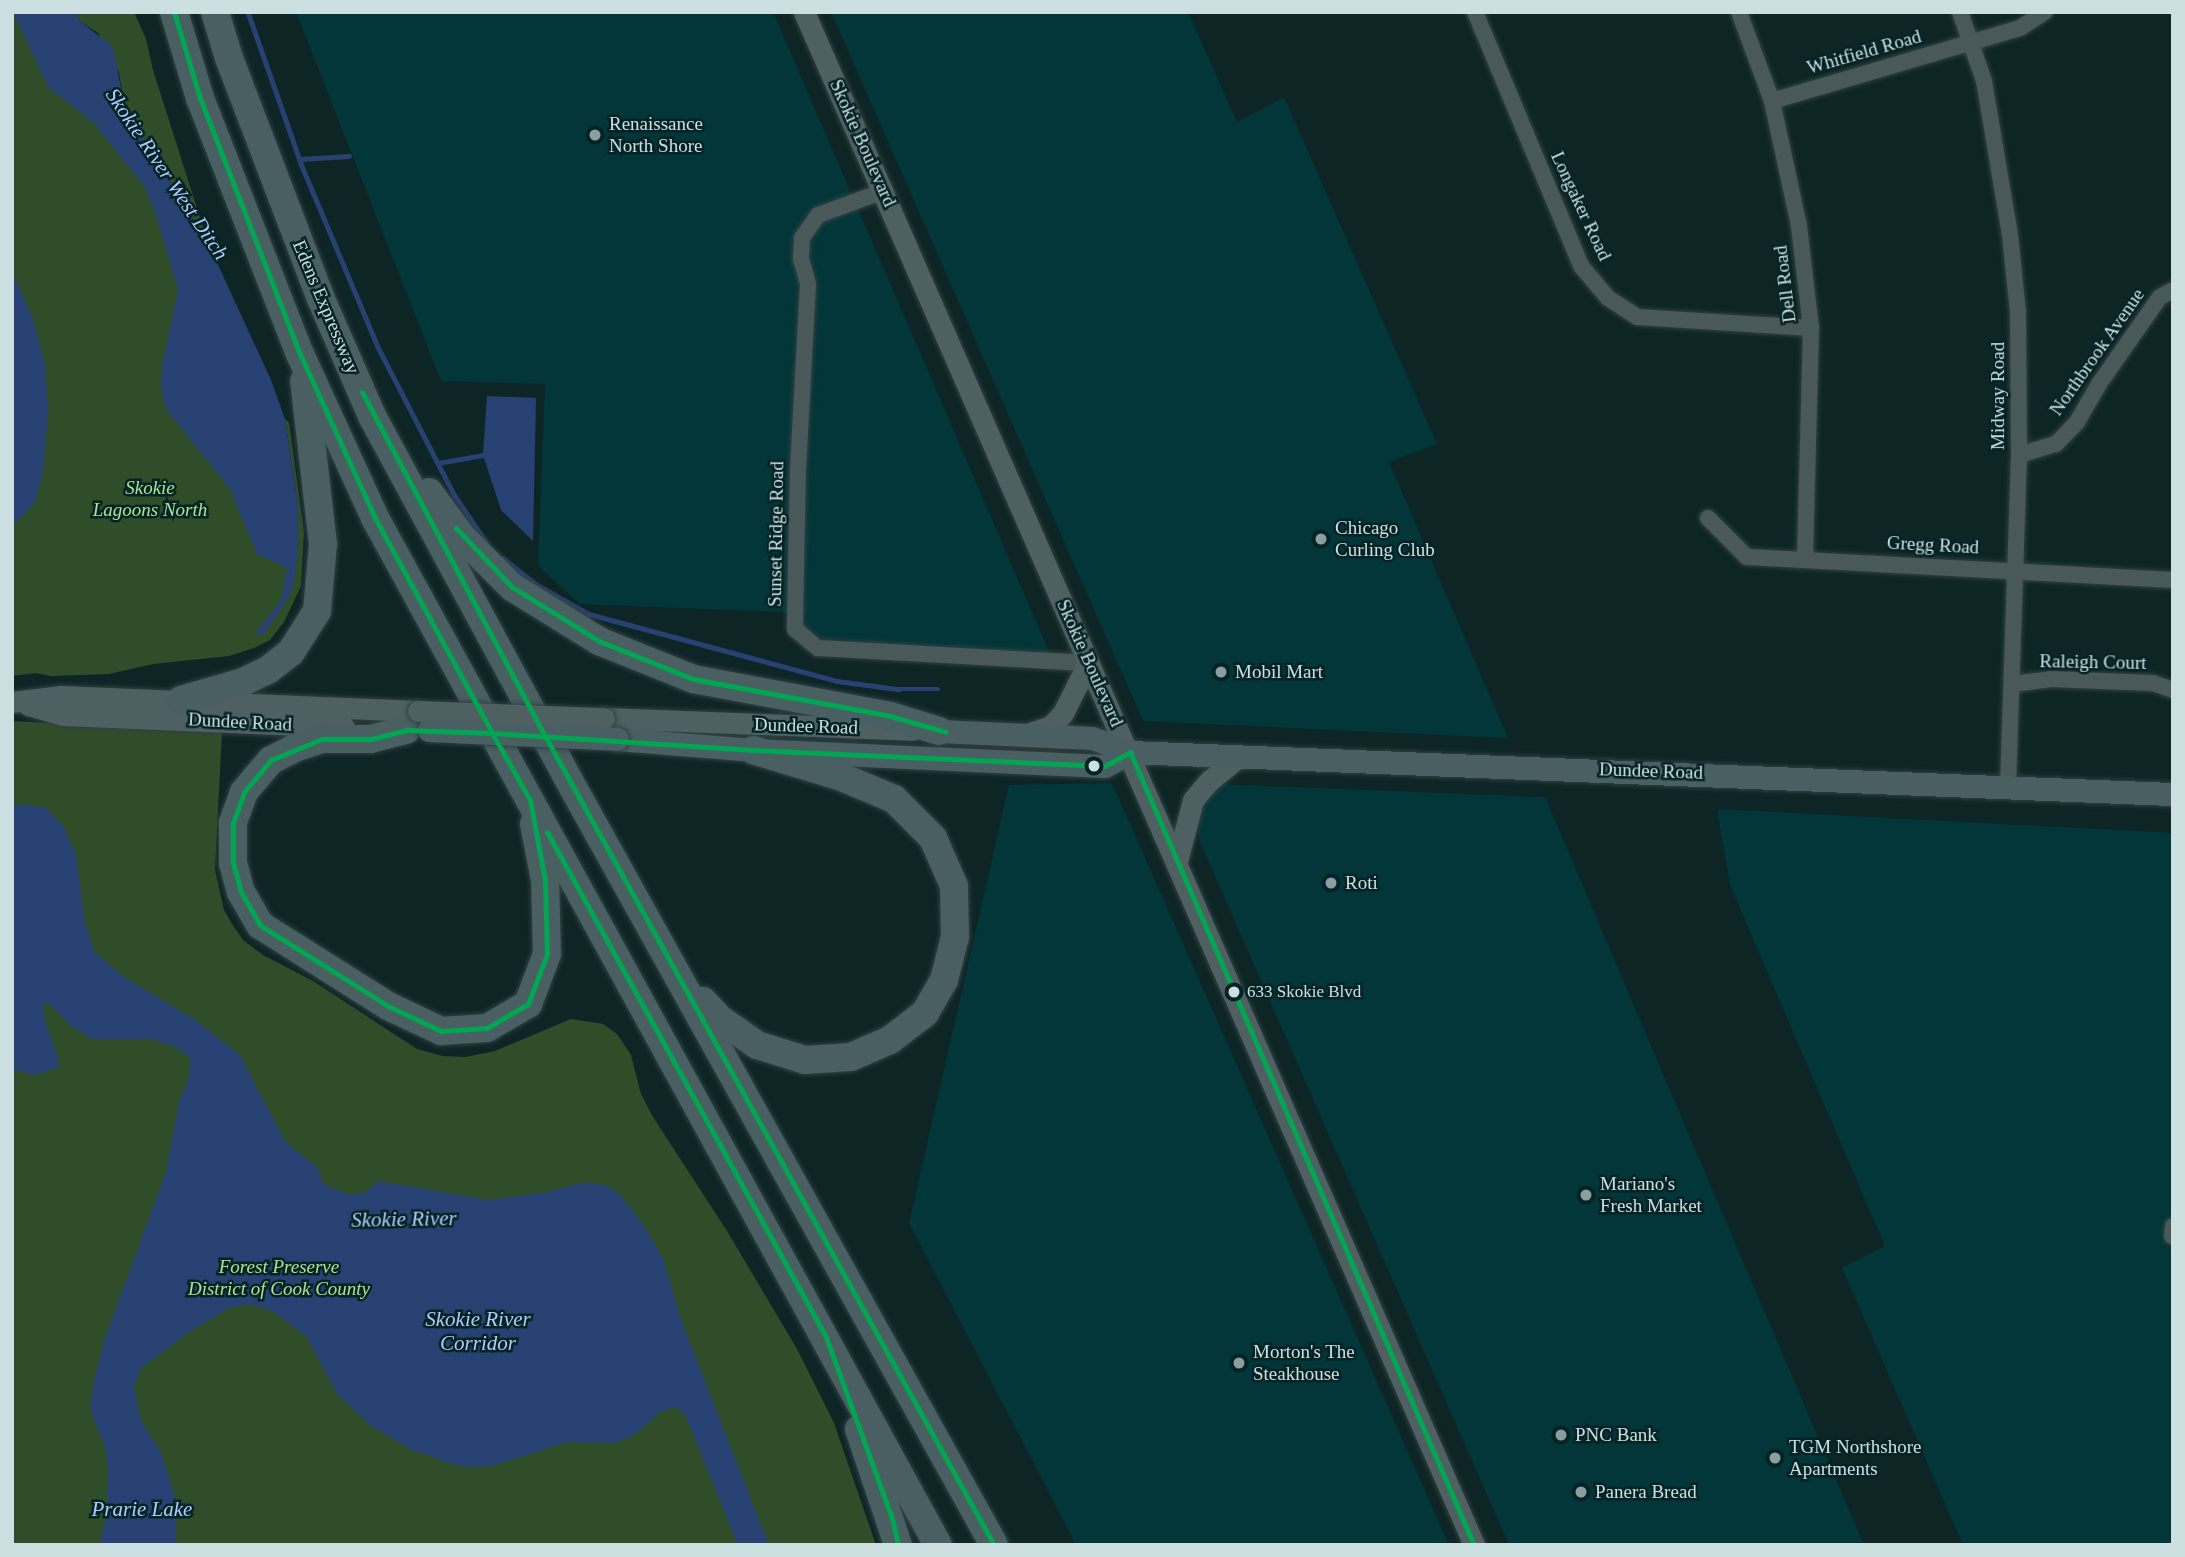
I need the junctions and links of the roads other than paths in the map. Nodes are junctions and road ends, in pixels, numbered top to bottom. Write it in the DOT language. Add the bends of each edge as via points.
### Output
graph roads {
  1 [pos="174,12"];
  2 [pos="215,12"];
  3 [pos="804,12"];
  4 [pos="1475,12"];
  5 [pos="1739,12"];
  6 [pos="1960,12"];
  7 [pos="2045,12"];
  8 [pos="1972,44"];
  9 [pos="1772,100"];
  10 [pos="884,191"];
  11 [pos="2173,290"];
  12 [pos="1811,328"];
  13 [pos="300,354"];
  14 [pos="372,416"];
  15 [pos="2019,455"];
  16 [pos="1707,518"];
  17 [pos="1805,560"];
  18 [pos="2015,570"];
  19 [pos="2173,580"];
  20 [pos="1088,663"];
  21 [pos="2012,684"];
  22 [pos="2173,691"];
  23 [pos="181,700"];
  24 [pos="15,702"];
  25 [pos="418,724"];
  26 [pos="939,732"];
  27 [pos="1024,735"];
  28 [pos="752,750"];
  29 [pos="1130,752"];
  30 [pos="1241,755"];
  31 [pos="2008,785"];
  32 [pos="2173,794"];
  33 [pos="530,800"];
  34 [pos="1177,861"];
  35 [pos="680,974"];
  36 [pos="2173,1226"];
  37 [pos="2172,1236"];
  38 [pos="827,1337"];
  39 [pos="898,1545"];
  40 [pos="938,1545"];
  41 [pos="994,1545"];
  42 [pos="1474,1545"];
  1 -- 13 [label="highway, Edens Expressway" via="200,98"];
  2 -- 14 [label="highway, Edens Expressway" via="316,286"];
  3 -- 10 [label="main road, Skokie Boulevard"];
  4 -- 12 [label="street, Longaker Road" via="1581,265 1608,298 1637,317"];
  5 -- 9 [label="street, Dell Road"];
  6 -- 8 [label="street, Midway Road"];
  7 -- 8 [label="street, Whitfield Road" via="2020,28"];
  8 -- 9 [label="street, Whitfield Road"];
  8 -- 15 [label="street, Midway Road" via="1984,81 2010,235 2018,313"];
  9 -- 12 [label="street, Dell Road" via="1799,226"];
  10 -- 20 [label="main road, Skokie Boulevard"];
  10 -- 20 [label="street, Sunset Ridge Road" via="818,215 802,238 808,284 795,628 818,648"];
  11 -- 15 [label="street, Northbrook Avenue" via="2160,297 2077,422 2056,444"];
  12 -- 17 [label="street, Dell Road"];
  13 -- 23 [label="highway" via="323,544 317,611 291,652 268,670"];
  13 -- 33 [label="highway, Edens Expressway" via="375,518"];
  14 -- 26 [label="highway" via="463,538 512,587 599,641 693,679 890,716"];
  14 -- 35 [label="highway, Edens Expressway" via="570,782"];
  15 -- 18 [label="street, Midway Road"];
  16 -- 17 [label="street, Gregg Road" via="1747,557"];
  17 -- 18 [label="street, Gregg Road"];
  18 -- 19 [label="street, Gregg Road"];
  18 -- 21 [label="street, Midway Road"];
  20 -- 27 [label="main road" via="1063,713 1051,726"];
  20 -- 29 [label="main road, Skokie Boulevard"];
  21 -- 22 [label="street, Raleigh Court" via="2050,679 2153,683"];
  21 -- 31 [label="street, Midway Road"];
  23 -- 24 [label="main road, Dundee Road" via="60,696"];
  23 -- 25 [label="main road, Dundee Road"];
  24 -- 25 [label="main road, Dundee Road" via="63,715"];
  25 -- 26 [label="main road, Dundee Road, bridge" via="604,718"];
  25 -- 28 [label="main road, Dundee Road, bridge"];
  25 -- 33 [label="highway" via="371,739 322,739 271,760 244,793 233,823 233,863 241,892 260,925 388,1006 441,1031 487,1028 528,1003 547,954 545,880"];
  26 -- 27 [label="main road, Dundee Road"];
  27 -- 29 [label="main road, Dundee Road" via="1092,738"];
  28 -- 29 [label="main road, Dundee Road" via="1105,766"];
  28 -- 35 [label="highway" via="839,776 894,799 933,838 954,886 955,937 944,980 925,1013 890,1040 851,1057 805,1060 757,1045 720,1020"];
  29 -- 30 [label="main road, Dundee Road"];
  29 -- 34 [label="main road, Skokie Boulevard"];
  30 -- 31 [label="main road, Dundee Road"];
  30 -- 34 [label="main road" via="1193,800"];
  31 -- 32 [label="main road, Dundee Road"];
  33 -- 38 [label="highway, Edens Expressway"];
  34 -- 42 [label="main road, Skokie Boulevard"];
  35 -- 41 [label="highway, Edens Expressway"];
  36 -- 37 [label="street"];
  38 -- 39 [label="highway"];
  38 -- 40 [label="highway"];
}
